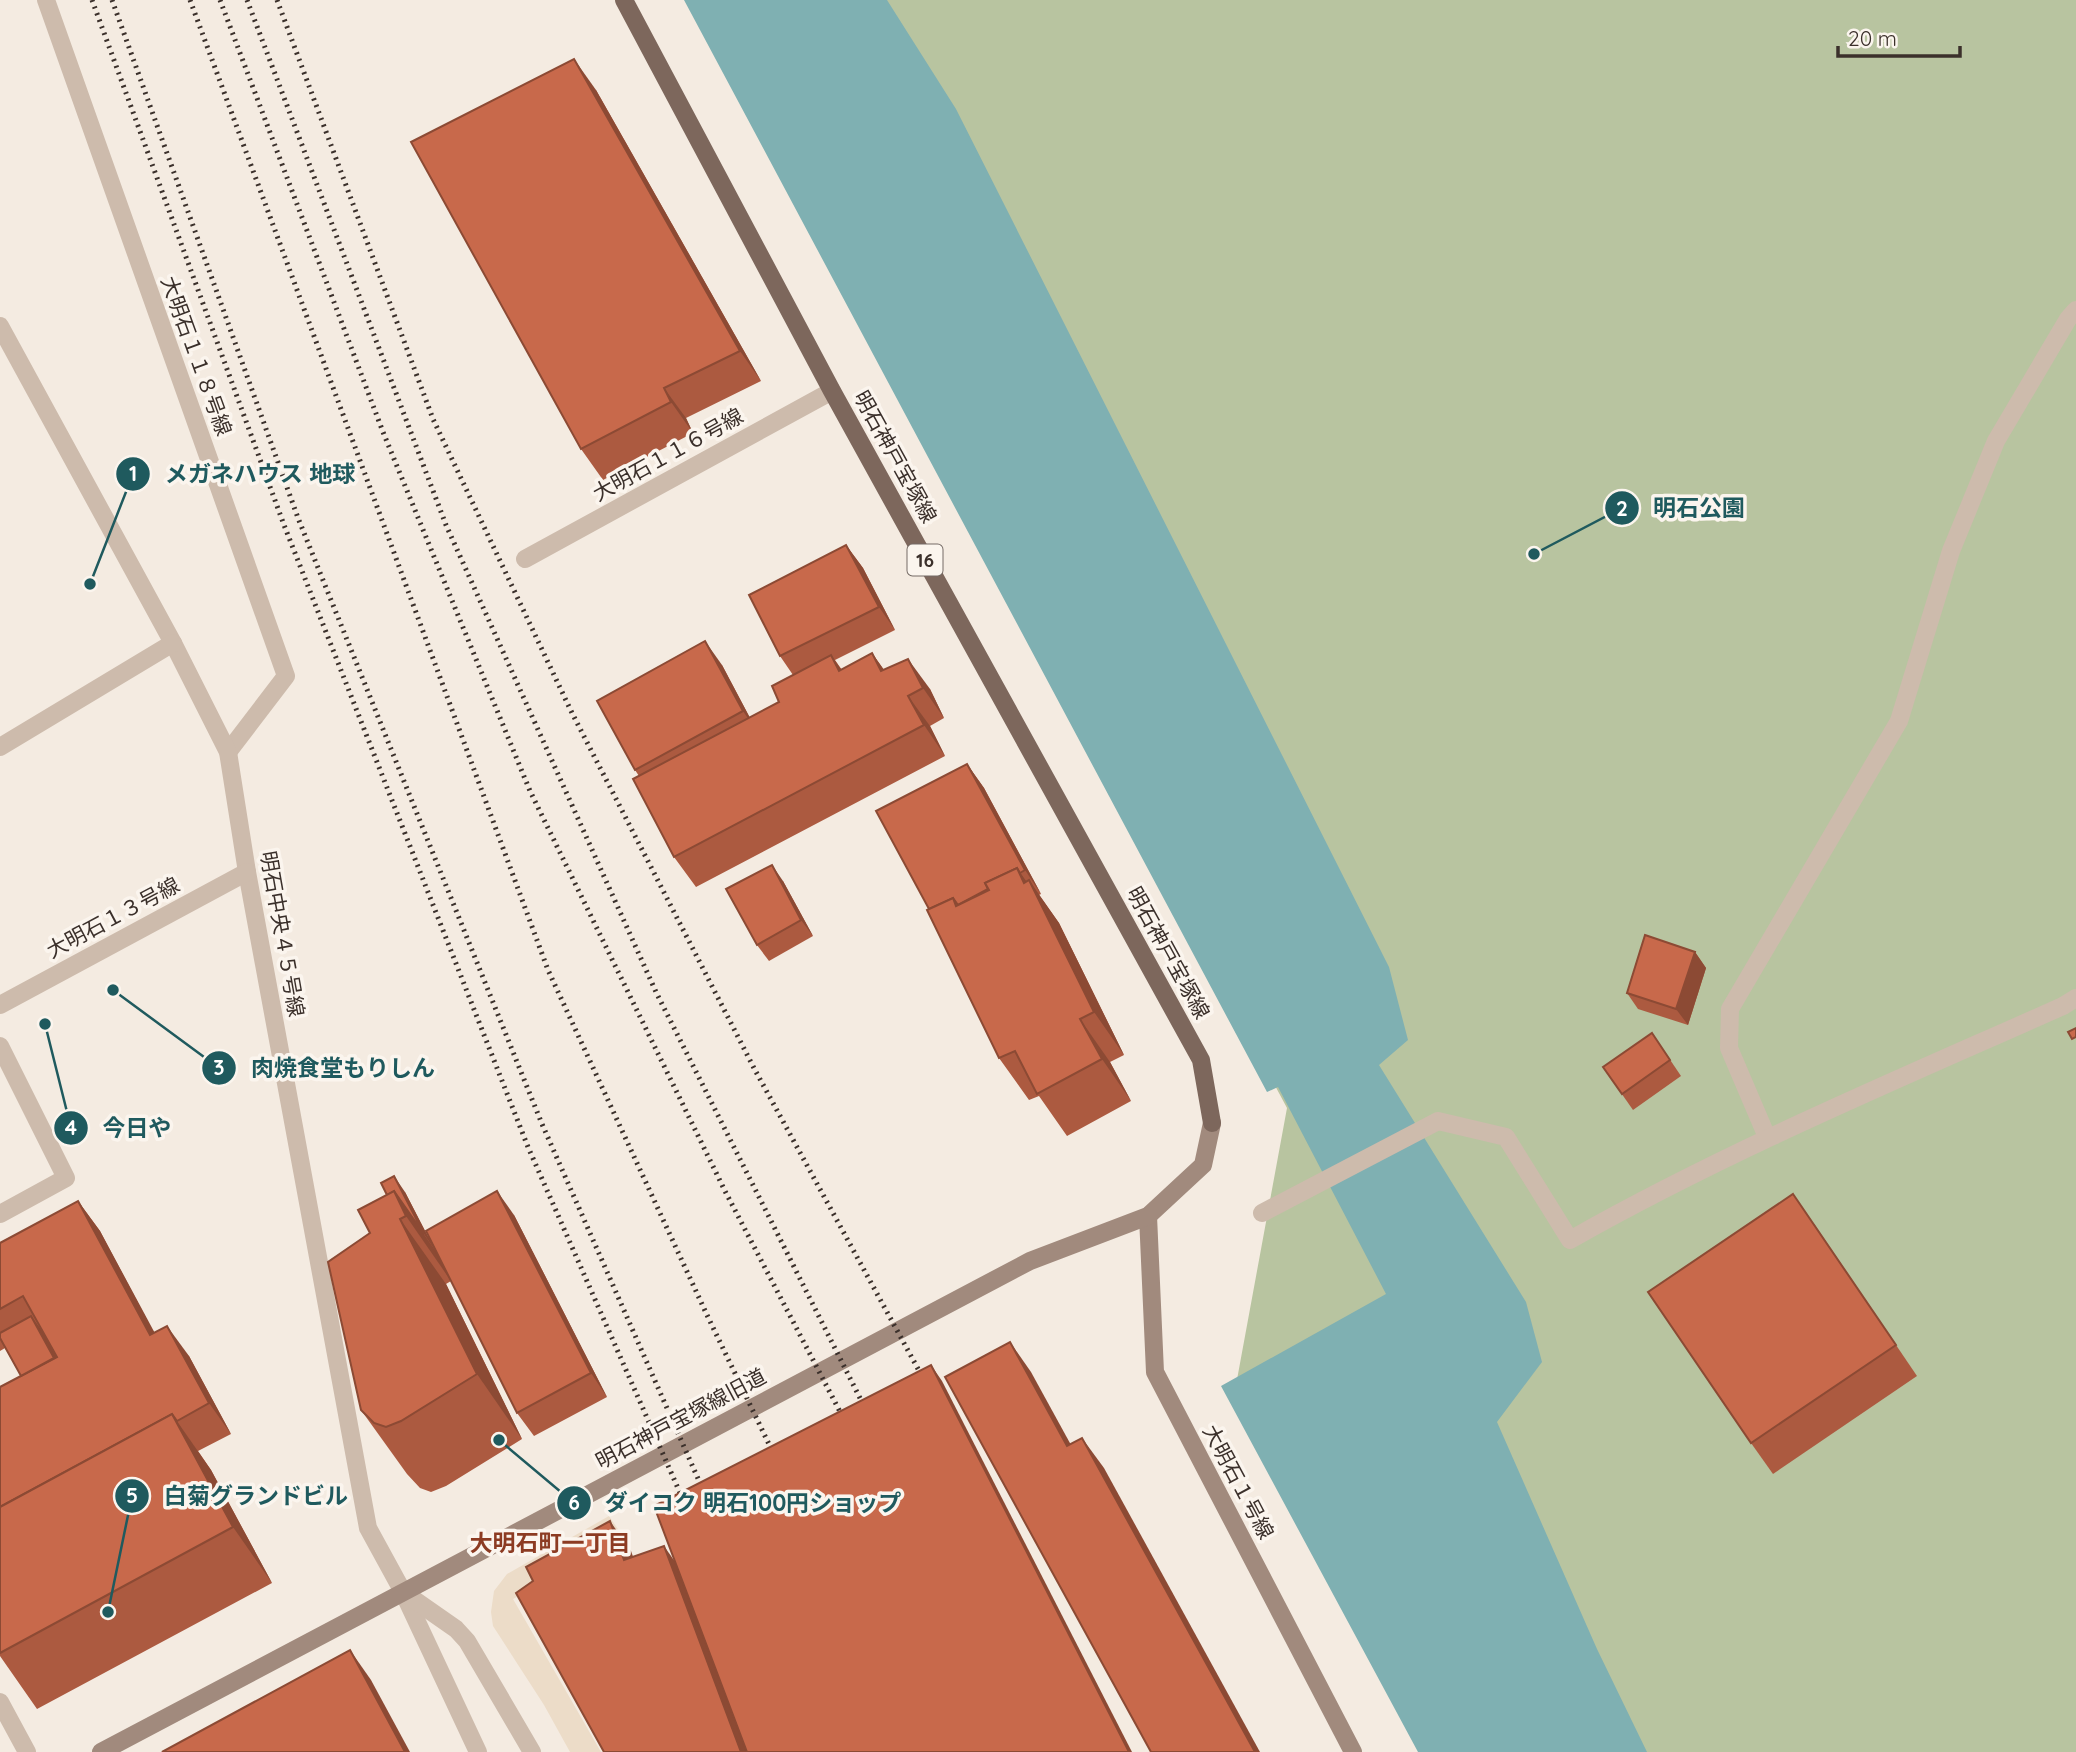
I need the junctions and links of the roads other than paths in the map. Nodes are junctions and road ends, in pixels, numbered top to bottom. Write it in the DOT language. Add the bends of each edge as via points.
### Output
graph roads {
  1 [pos="46,0"];
  2 [pos="624,0"];
  3 [pos="2076,310"];
  4 [pos="0,326"];
  5 [pos="832,391"];
  6 [pos="525,559"];
  7 [pos="173,643"];
  8 [pos="0,747"];
  9 [pos="228,752"];
  10 [pos="247,872"];
  11 [pos="2076,998"];
  12 [pos="0,1005"];
  13 [pos="0,1046"];
  14 [pos="1212,1124"];
  15 [pos="1767,1137"];
  16 [pos="1262,1213"];
  17 [pos="0,1214"];
  18 [pos="1148,1216"];
  19 [pos="403,1592"];
  20 [pos="0,1702"];
  21 [pos="27,1752"];
  22 [pos="102,1752"];
  23 [pos="478,1752"];
  24 [pos="532,1752"];
  25 [pos="1353,1752"];
  1 -- 9 [label="street, 大明石１１８号線" via="286,676"];
  2 -- 5 [label="main road, 明石神戸宝塚線 / 16"];
  3 -- 15 [label="street" via="1996,441 1951,551 1899,721 1730,1009 1729,1048"];
  4 -- 7 [label="street, 明石中央４５号線"];
  5 -- 6 [label="street, 大明石１１６号線"];
  5 -- 14 [label="main road, 明石神戸宝塚線 / 16" via="1201,1060"];
  7 -- 8 [label="street"];
  7 -- 9 [label="street, 明石中央４５号線"];
  9 -- 10 [label="street, 明石中央４５号線"];
  10 -- 12 [label="street, 大明石１３号線"];
  10 -- 19 [label="street, 明石中央４５号線" via="369,1528"];
  11 -- 15 [label="street"];
  13 -- 17 [label="street" via="66,1178"];
  14 -- 18 [label="street, 明石神戸宝塚線旧道" via="1203,1165"];
  15 -- 16 [label="street" via="1570,1240 1506,1137 1438,1121"];
  18 -- 19 [label="street, 明石神戸宝塚線旧道" via="1030,1261"];
  18 -- 25 [label="street, 大明石１号線" via="1155,1372"];
  19 -- 22 [label="street, 明石神戸宝塚線旧道"];
  19 -- 23 [label="street, 明石中央４５号線"];
  19 -- 24 [label="street" via="467,1641"];
  20 -- 21 [label="street"];
}
